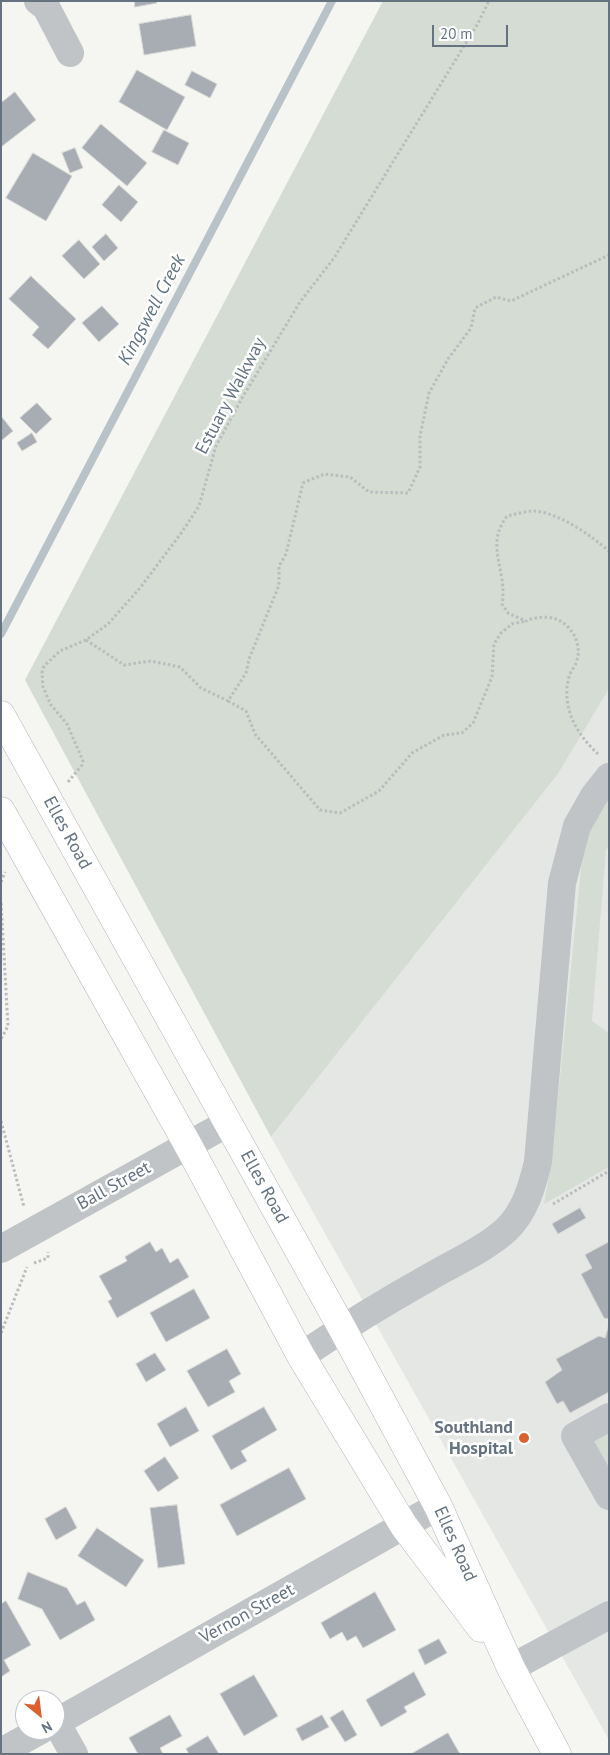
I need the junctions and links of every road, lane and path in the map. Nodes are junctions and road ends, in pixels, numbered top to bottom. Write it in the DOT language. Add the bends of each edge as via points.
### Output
graph roads {
  1 [pos="38,1"];
  2 [pos="489,1"];
  3 [pos="70,53"];
  4 [pos="609,255"];
  5 [pos="609,551"];
  6 [pos="526,621"];
  7 [pos="86,640"];
  8 [pos="228,701"];
  9 [pos="1,715"];
  10 [pos="604,766"];
  11 [pos="68,782"];
  12 [pos="1,811"];
  13 [pos="5,872"];
  14 [pos="1,882"];
  15 [pos="1,903"];
  16 [pos="1,1039"];
  17 [pos="1,1121"];
  18 [pos="228,1123"];
  19 [pos="188,1145"];
  20 [pos="609,1171"];
  21 [pos="17,1186"];
  22 [pos="552,1204"];
  23 [pos="1,1249"];
  24 [pos="24,1274"];
  25 [pos="342,1328"];
  26 [pos="1,1333"];
  27 [pos="302,1356"];
  28 [pos="609,1417"];
  29 [pos="609,1496"];
  30 [pos="438,1506"];
  31 [pos="404,1526"];
  32 [pos="609,1615"];
  33 [pos="511,1668"];
  34 [pos="65,1717"];
  35 [pos="23,1740"];
  36 [pos="63,1740"];
  37 [pos="1,1752"];
  38 [pos="74,1754"];
  39 [pos="558,1754"];
  1 -- 3 [label="street" via="46,7"];
  2 -- 7 [label="path, Estuary Walkway" via="334,258 300,302 242,398 216,446 199,506 140,588 108,624"];
  4 -- 8 [label="path" via="511,301 496,297 475,308 471,328 429,393 420,436 420,468 408,493 369,492 350,477 324,474 303,483 286,554 279,566 279,585 246,673"];
  5 -- 6 [label="path" via="589,533 553,516 534,511 508,516 499,526 495,547 504,591 502,604 508,613"];
  6 -- 8 [label="path" via="512,624 494,644 492,677 473,723 462,733 444,735 412,753 379,790 340,813 320,810 255,734 246,711"];
  6 -- 10 [label="path" via="555,618 568,625 572,632 578,660 570,674 566,694 569,711"];
  7 -- 8 [label="path" via="124,665 151,661 180,667 201,688"];
  7 -- 11 [label="path, Estuary Walkway" via="60,651 49,660 42,673 43,687 51,705 67,724 83,761"];
  9 -- 18 [label="main road, Elles Road"];
  10 -- 25 [label="street" via="594,796 577,826 562,883 538,1162 522,1210 506,1230 486,1244"];
  12 -- 19 [label="main road, Elles Road"];
  13 -- 14 [label="path"];
  15 -- 16 [label="path" via="8,1026"];
  17 -- 21 [label="path"];
  18 -- 19 [label="street, Ball Street"];
  18 -- 25 [label="main road, Elles Road"];
  19 -- 23 [label="street, Ball Street"];
  19 -- 27 [label="main road, Elles Road"];
  20 -- 22 [label="path"];
  24 -- 26 [label="path"];
  25 -- 27 [label="street"];
  25 -- 30 [label="main road, Elles Road"];
  27 -- 31 [label="main road, Elles Road"];
  28 -- 29 [label="street" via="575,1436"];
  30 -- 31 [label="street, Vernon Street"];
  30 -- 33 [label="main road, Elles Road"];
  31 -- 33 [label="main road, Elles Road"];
  31 -- 34 [label="street, Vernon Street"];
  32 -- 33 [label="street"];
  33 -- 39 [label="main road, Elles Road"];
  35 -- 37 [label="street, Vernon Street"];
  36 -- 38 [label="street"];
}
